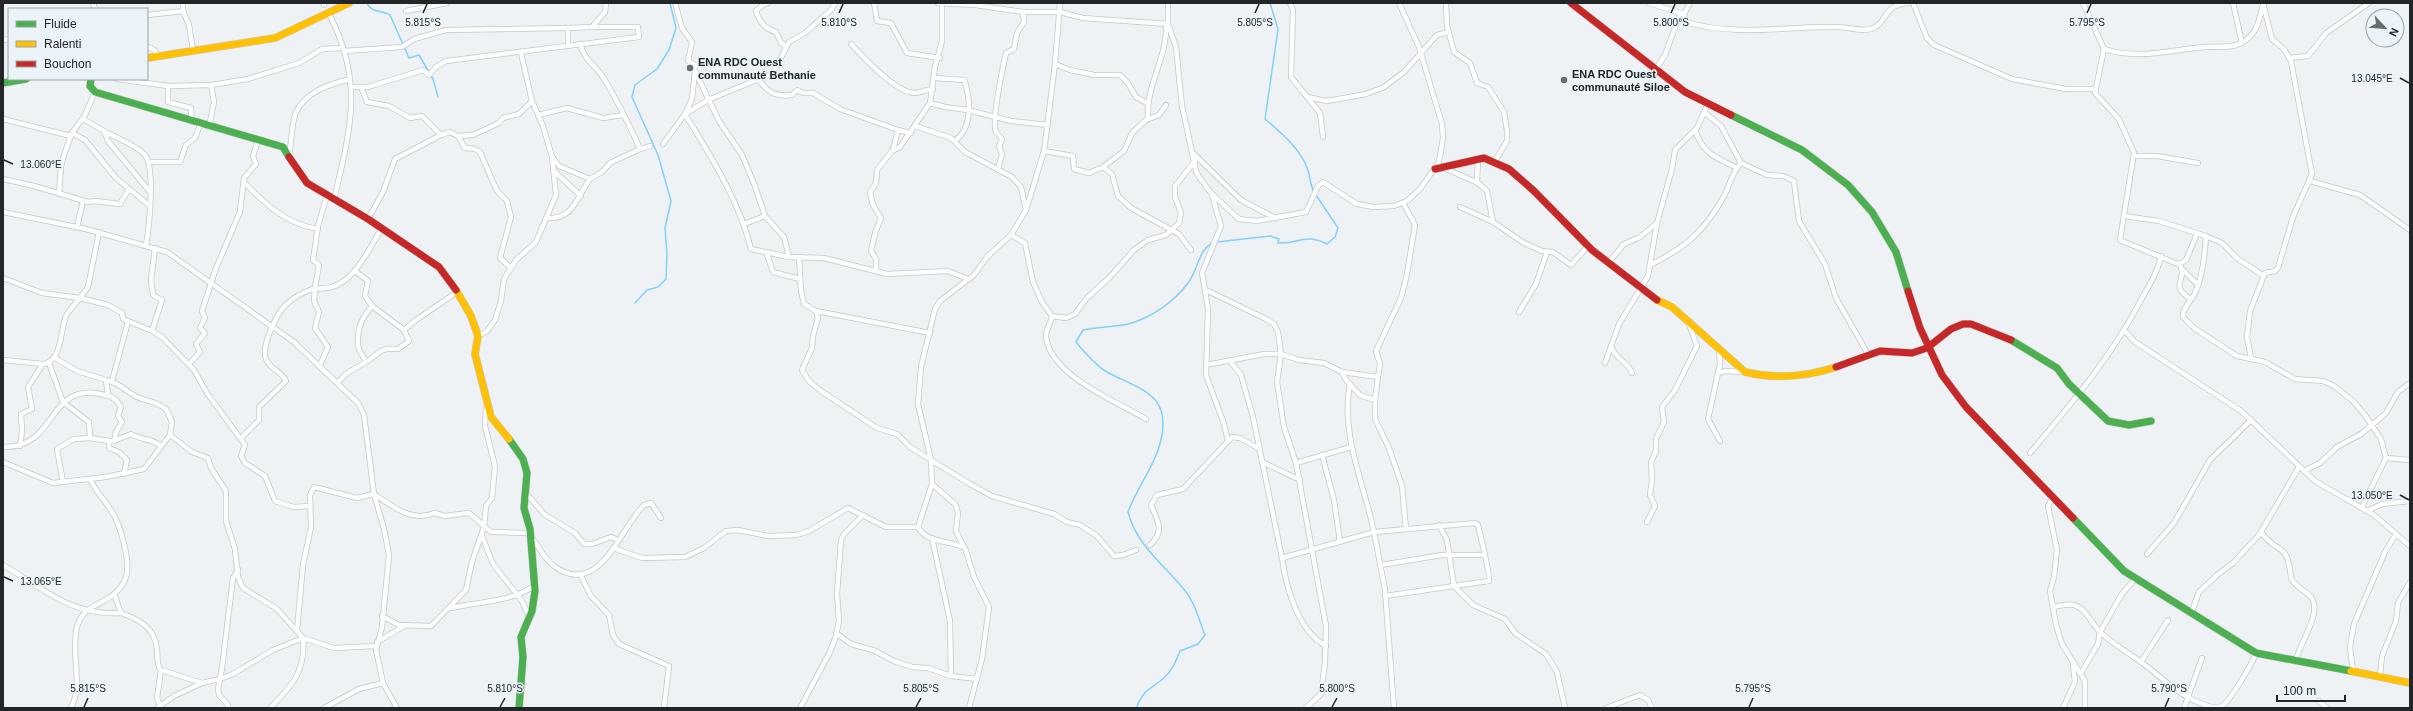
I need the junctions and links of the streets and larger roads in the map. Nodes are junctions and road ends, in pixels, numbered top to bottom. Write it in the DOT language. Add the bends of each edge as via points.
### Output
graph roads {
  1 [pos="183,3"];
  2 [pos="349,3"];
  3 [pos="447,3"];
  4 [pos="606,3"];
  5 [pos="675,3"];
  6 [pos="768,3"];
  7 [pos="835,3"];
  8 [pos="874,3"];
  9 [pos="940,3"];
  10 [pos="1060,3"];
  11 [pos="1168,3"];
  12 [pos="1296,3"];
  13 [pos="1399,3"];
  14 [pos="1446,3"];
  15 [pos="1571,3"];
  16 [pos="1649,3"];
  17 [pos="1690,3"];
  18 [pos="1909,3"];
  19 [pos="1914,3"];
  20 [pos="2083,3"];
  21 [pos="2233,3"];
  22 [pos="2263,3"];
  23 [pos="2369,3"];
  24 [pos="953,4"];
  25 [pos="1291,5"];
  26 [pos="183,11"];
  27 [pos="406,11"];
  28 [pos="1023,12"];
  29 [pos="1060,12"];
  30 [pos="329,14"];
  31 [pos="1682,14"];
  32 [pos="148,15"];
  33 [pos="1167,24"];
  34 [pos="592,27"];
  35 [pos="568,28"];
  36 [pos="1449,32"];
  37 [pos="2242,43"];
  38 [pos="580,44"];
  39 [pos="851,44"];
  40 [pos="568,45"];
  41 [pos="786,46"];
  42 [pos="148,47"];
  43 [pos="2104,49"];
  44 [pos="193,50"];
  45 [pos="344,50"];
  46 [pos="521,53"];
  47 [pos="1421,54"];
  48 [pos="158,56"];
  49 [pos="148,58"];
  50 [pos="940,58"];
  51 [pos="2290,58"];
  52 [pos="1056,64"];
  53 [pos="1656,69"];
  54 [pos="695,71"];
  55 [pos="935,78"];
  56 [pos="350,79"];
  57 [pos="758,79"];
  58 [pos="20,80"];
  59 [pos="91,80"];
  60 [pos="124,80"];
  61 [pos="3,83"];
  62 [pos="211,85"];
  63 [pos="168,86"];
  64 [pos="352,87"];
  65 [pos="361,87"];
  66 [pos="933,89"];
  67 [pos="2094,89"];
  68 [pos="95,92"];
  69 [pos="1307,97"];
  70 [pos="708,100"];
  71 [pos="532,101"];
  72 [pos="930,103"];
  73 [pos="1147,103"];
  74 [pos="1708,104"];
  75 [pos="1166,105"];
  76 [pos="968,110"];
  77 [pos="1704,112"];
  78 [pos="684,114"];
  79 [pos="538,115"];
  80 [pos="624,115"];
  81 [pos="996,118"];
  82 [pos="3,119"];
  83 [pos="83,119"];
  84 [pos="1148,119"];
  85 [pos="192,122"];
  86 [pos="200,124"];
  87 [pos="1048,124"];
  88 [pos="915,126"];
  89 [pos="209,127"];
  90 [pos="898,130"];
  91 [pos="1695,130"];
  92 [pos="104,131"];
  93 [pos="910,133"];
  94 [pos="72,134"];
  95 [pos="442,135"];
  96 [pos="458,136"];
  97 [pos="1323,137"];
  98 [pos="258,140"];
  99 [pos="955,141"];
  100 [pos="663,144"];
  101 [pos="650,146"];
  102 [pos="640,149"];
  103 [pos="893,150"];
  104 [pos="1044,151"];
  105 [pos="1194,154"];
  106 [pos="289,155"];
  107 [pos="2135,156"];
  108 [pos="552,157"];
  109 [pos="1478,159"];
  110 [pos="1195,161"];
  111 [pos="1495,161"];
  112 [pos="149,162"];
  113 [pos="1741,163"];
  114 [pos="2198,163"];
  115 [pos="1103,167"];
  116 [pos="1442,167"];
  117 [pos="1736,168"];
  118 [pos="998,169"];
  119 [pos="1435,169"];
  120 [pos="554,170"];
  121 [pos="590,179"];
  122 [pos="3,180"];
  123 [pos="2310,181"];
  124 [pos="244,182"];
  125 [pos="1478,183"];
  126 [pos="129,188"];
  127 [pos="150,192"];
  128 [pos="1211,193"];
  129 [pos="59,194"];
  130 [pos="581,196"];
  131 [pos="331,197"];
  132 [pos="83,201"];
  133 [pos="1403,203"];
  134 [pos="150,206"];
  135 [pos="1460,207"];
  136 [pos="1026,210"];
  137 [pos="3,212"];
  138 [pos="765,216"];
  139 [pos="2124,216"];
  140 [pos="548,218"];
  141 [pos="1275,218"];
  142 [pos="368,219"];
  143 [pos="1493,222"];
  144 [pos="1657,223"];
  145 [pos="744,224"];
  146 [pos="77,227"];
  147 [pos="382,228"];
  148 [pos="318,229"];
  149 [pos="1172,230"];
  150 [pos="2410,230"];
  151 [pos="99,232"];
  152 [pos="2198,234"];
  153 [pos="1011,235"];
  154 [pos="2206,236"];
  155 [pos="146,245"];
  156 [pos="1588,246"];
  157 [pos="155,248"];
  158 [pos="1191,250"];
  159 [pos="1547,252"];
  160 [pos="767,254"];
  161 [pos="2161,256"];
  162 [pos="789,257"];
  163 [pos="799,257"];
  164 [pos="1610,261"];
  165 [pos="2179,264"];
  166 [pos="1650,265"];
  167 [pos="510,267"];
  168 [pos="2182,269"];
  169 [pos="355,271"];
  170 [pos="876,271"];
  171 [pos="2264,276"];
  172 [pos="3,278"];
  173 [pos="800,279"];
  174 [pos="968,279"];
  175 [pos="211,284"];
  176 [pos="2198,285"];
  177 [pos="1640,287"];
  178 [pos="315,288"];
  179 [pos="1206,290"];
  180 [pos="457,292"];
  181 [pos="80,298"];
  182 [pos="2191,299"];
  183 [pos="372,306"];
  184 [pos="816,311"];
  185 [pos="1519,312"];
  186 [pos="1052,316"];
  187 [pos="128,322"];
  188 [pos="1689,324"];
  189 [pos="272,327"];
  190 [pos="404,330"];
  191 [pos="152,331"];
  192 [pos="2125,331"];
  193 [pos="930,333"];
  194 [pos="478,336"];
  195 [pos="1718,347"];
  196 [pos="1612,348"];
  197 [pos="1927,348"];
  198 [pos="1281,354"];
  199 [pos="1869,356"];
  200 [pos="55,358"];
  201 [pos="2250,358"];
  202 [pos="3,360"];
  203 [pos="366,362"];
  204 [pos="1230,362"];
  205 [pos="50,363"];
  206 [pos="1605,363"];
  207 [pos="43,364"];
  208 [pos="189,364"];
  209 [pos="320,365"];
  210 [pos="1206,365"];
  211 [pos="1342,372"];
  212 [pos="1745,372"];
  213 [pos="1632,373"];
  214 [pos="1718,373"];
  215 [pos="1378,377"];
  216 [pos="106,380"];
  217 [pos="112,381"];
  218 [pos="338,382"];
  219 [pos="1350,384"];
  220 [pos="2410,384"];
  221 [pos="2079,394"];
  222 [pos="108,396"];
  223 [pos="1375,400"];
  224 [pos="63,402"];
  225 [pos="487,404"];
  226 [pos="1146,419"];
  227 [pos="2250,420"];
  228 [pos="2151,421"];
  229 [pos="2372,425"];
  230 [pos="170,436"];
  231 [pos="90,438"];
  232 [pos="241,438"];
  233 [pos="112,441"];
  234 [pos="1228,441"];
  235 [pos="1720,441"];
  236 [pos="20,446"];
  237 [pos="161,446"];
  238 [pos="3,447"];
  239 [pos="1351,447"];
  240 [pos="1258,448"];
  241 [pos="2030,454"];
  242 [pos="1322,456"];
  243 [pos="2386,458"];
  244 [pos="931,460"];
  245 [pos="2410,460"];
  246 [pos="3,462"];
  247 [pos="1262,462"];
  248 [pos="1296,463"];
  249 [pos="2299,467"];
  250 [pos="2304,471"];
  251 [pos="124,474"];
  252 [pos="90,479"];
  253 [pos="1300,480"];
  254 [pos="63,482"];
  255 [pos="932,484"];
  256 [pos="525,492"];
  257 [pos="374,494"];
  258 [pos="2053,497"];
  259 [pos="2410,501"];
  260 [pos="310,506"];
  261 [pos="2362,507"];
  262 [pos="2367,511"];
  263 [pos="862,515"];
  264 [pos="661,518"];
  265 [pos="1647,522"];
  266 [pos="1439,525"];
  267 [pos="484,527"];
  268 [pos="918,527"];
  269 [pos="1406,529"];
  270 [pos="1374,532"];
  271 [pos="2261,532"];
  272 [pos="2396,534"];
  273 [pos="482,536"];
  274 [pos="531,537"];
  275 [pos="932,538"];
  276 [pos="618,540"];
  277 [pos="1340,542"];
  278 [pos="1150,545"];
  279 [pos="2410,546"];
  280 [pos="613,548"];
  281 [pos="964,548"];
  282 [pos="1136,550"];
  283 [pos="1312,550"];
  284 [pos="2147,554"];
  285 [pos="1483,555"];
  286 [pos="1450,556"];
  287 [pos="1282,558"];
  288 [pos="3,565"];
  289 [pos="1381,565"];
  290 [pos="238,569"];
  291 [pos="581,576"];
  292 [pos="2135,579"];
  293 [pos="2410,582"];
  294 [pos="535,584"];
  295 [pos="1454,586"];
  296 [pos="114,594"];
  297 [pos="517,595"];
  298 [pos="1385,596"];
  299 [pos="2053,607"];
  300 [pos="451,608"];
  301 [pos="87,611"];
  302 [pos="121,613"];
  303 [pos="2191,614"];
  304 [pos="382,616"];
  305 [pos="529,617"];
  306 [pos="2168,620"];
  307 [pos="404,626"];
  308 [pos="297,630"];
  309 [pos="2100,632"];
  310 [pos="836,633"];
  311 [pos="303,638"];
  312 [pos="376,644"];
  313 [pos="1326,646"];
  314 [pos="2256,653"];
  315 [pos="2202,658"];
  316 [pos="2073,661"];
  317 [pos="2296,661"];
  318 [pos="2141,662"];
  319 [pos="161,670"];
  320 [pos="2354,672"];
  321 [pos="2081,673"];
  322 [pos="951,676"];
  323 [pos="2380,677"];
  324 [pos="220,679"];
  325 [pos="977,679"];
  326 [pos="202,683"];
  327 [pos="383,683"];
  328 [pos="2410,683"];
  329 [pos="2187,699"];
  330 [pos="2319,701"];
  331 [pos="228,705"];
  332 [pos="158,707"];
  333 [pos="71,708"];
  334 [pos="270,708"];
  335 [pos="324,708"];
  336 [pos="397,708"];
  337 [pos="519,708"];
  338 [pos="664,708"];
  339 [pos="800,708"];
  340 [pos="969,708"];
  341 [pos="1306,708"];
  342 [pos="1394,708"];
  343 [pos="1565,708"];
  344 [pos="1606,708"];
  345 [pos="1652,708"];
  346 [pos="2063,708"];
  347 [pos="2085,708"];
  348 [pos="2184,708"];
  349 [pos="2327,708"];
  1 -- 26 [label="street"];
  2 -- 30 [label="street"];
  3 -- 27 [label="street"];
  4 -- 34 [label="street" via="605,12"];
  5 -- 54 [label="street" via="682,28 692,42 688,61 695,65"];
  6 -- 41 [label="street" via="756,11 758,16 767,30 776,32 781,43"];
  7 -- 41 [label="street" via="811,28"];
  8 -- 50 [label="street" via="877,21 891,23 907,53"];
  9 -- 24 [label="street"];
  9 -- 50 [label="street" via="943,36"];
  10 -- 29 [label="street"];
  11 -- 33 [label="street"];
  12 -- 25 [label="street"];
  13 -- 47 [label="street"];
  14 -- 36 [label="street"];
  15 -- 53 [label="street"];
  16 -- 31 [label="street"];
  17 -- 31 [label="street"];
  18 -- 31 [label="street" via="1890,8 1877,26 1868,29 1838,27 1738,30 1702,27 1686,22"];
  19 -- 67 [label="street" via="1927,38 1934,45 2012,79 2066,89"];
  20 -- 43 [label="street"];
  21 -- 37 [label="street"];
  22 -- 37 [label="street" via="2256,30"];
  22 -- 51 [label="street" via="2272,38"];
  23 -- 51 [label="street" via="2326,33 2308,56"];
  24 -- 28 [label="street" via="975,4"];
  25 -- 69 [label="street" via="1290,72 1292,79"];
  26 -- 32 [label="street"];
  26 -- 44 [label="street" via="189,25"];
  28 -- 29 [label="street"];
  28 -- 81 [label="street" via="1024,22 1017,33 1014,48 1006,53"];
  29 -- 33 [label="street" via="1083,18"];
  29 -- 52 [label="street"];
  30 -- 44 [label="street" via="275,38"];
  30 -- 45 [label="street"];
  31 -- 53 [label="street" via="1665,55"];
  33 -- 73 [label="street" via="1166,41"];
  33 -- 105 [label="street" via="1176,47 1182,106"];
  34 -- 35 [label="street"];
  34 -- 38 [label="street" via="638,27 639,37"];
  35 -- 40 [label="street"];
  35 -- 45 [label="street" via="446,30 414,39 405,46"];
  36 -- 47 [label="street" via="1437,35"];
  36 -- 111 [label="street" via="1455,55 1470,62 1477,83 1488,87 1504,112 1508,131 1507,141"];
  37 -- 43 [label="street" via="2183,49 2162,54 2123,55"];
  38 -- 40 [label="street"];
  38 -- 80 [label="street" via="585,58 602,76"];
  39 -- 66 [label="street" via="876,70 899,86 916,93"];
  40 -- 46 [label="street"];
  41 -- 57 [label="street" via="775,71"];
  42 -- 48 [label="street"];
  43 -- 67 [label="street"];
  44 -- 48 [label="street"];
  45 -- 56 [label="street"];
  45 -- 62 [label="street" via="322,49 299,62 260,76"];
  46 -- 65 [label="street" via="446,61 429,75 423,70"];
  46 -- 71 [label="street"];
  47 -- 69 [label="street" via="1402,74 1384,87 1369,93 1327,101"];
  47 -- 119 [label="street" via="1443,130 1441,156"];
  48 -- 49 [label="street"];
  50 -- 55 [label="street" via="935,67"];
  51 -- 123 [label="street" via="2312,168"];
  52 -- 73 [label="street" via="1094,75 1120,75 1136,97"];
  52 -- 87 [label="street"];
  53 -- 74 [label="street" via="1685,92"];
  54 -- 70 [label="street"];
  54 -- 78 [label="street" via="692,99"];
  55 -- 66 [label="street"];
  55 -- 76 [label="street" via="964,80"];
  56 -- 64 [label="street"];
  56 -- 106 [label="street" via="325,86 308,97 296,113"];
  57 -- 70 [label="street"];
  57 -- 90 [label="street" via="765,88 778,96 792,95 796,90 813,93 840,109"];
  58 -- 61 [label="street"];
  59 -- 68 [label="street" via="90,86"];
  60 -- 63 [label="street"];
  62 -- 63 [label="street"];
  62 -- 89 [label="street" via="214,102"];
  63 -- 85 [label="street" via="168,102 191,108"];
  64 -- 65 [label="street"];
  64 -- 131 [label="street" via="350,121"];
  65 -- 95 [label="street" via="368,102 389,106 410,118 422,116"];
  66 -- 72 [label="street"];
  67 -- 107 [label="street" via="2118,119"];
  68 -- 83 [label="street"];
  68 -- 85 [label="street"];
  69 -- 97 [label="street" via="1321,115"];
  70 -- 78 [label="street"];
  70 -- 138 [label="street" via="742,155"];
  71 -- 79 [label="street"];
  71 -- 96 [label="street" via="519,114 503,118 499,123 471,136"];
  72 -- 76 [label="street" via="945,108"];
  72 -- 88 [label="street"];
  73 -- 84 [label="street"];
  74 -- 77 [label="street"];
  74 -- 197 [label="street" via="1802,150 1848,185 1872,212 1896,252"];
  75 -- 84 [label="street" via="1158,116"];
  76 -- 81 [label="street"];
  76 -- 99 [label="street" via="967,126"];
  77 -- 91 [label="street"];
  77 -- 113 [label="street" via="1721,126"];
  78 -- 100 [label="street"];
  78 -- 145 [label="street" via="720,172"];
  79 -- 80 [label="street" via="567,108 603,118"];
  79 -- 108 [label="street"];
  80 -- 102 [label="street"];
  81 -- 87 [label="street"];
  81 -- 118 [label="street" via="996,132 1002,139 999,146 1002,154"];
  82 -- 94 [label="street"];
  83 -- 92 [label="street"];
  83 -- 94 [label="street"];
  84 -- 115 [label="street" via="1130,135 1124,151"];
  85 -- 86 [label="street"];
  86 -- 89 [label="street"];
  86 -- 112 [label="street" via="195,138 186,146 180,162"];
  87 -- 104 [label="street"];
  88 -- 93 [label="street"];
  88 -- 99 [label="street"];
  89 -- 98 [label="street"];
  90 -- 93 [label="street"];
  90 -- 103 [label="street"];
  91 -- 117 [label="street" via="1707,153"];
  91 -- 144 [label="street" via="1675,150"];
  92 -- 112 [label="street" via="143,153"];
  92 -- 127 [label="street" via="108,141"];
  93 -- 103 [label="street" via="900,147"];
  94 -- 126 [label="street" via="85,140 116,178"];
  94 -- 129 [label="street" via="61,166"];
  95 -- 96 [label="street" via="450,132"];
  95 -- 142 [label="street" via="395,159 383,192"];
  96 -- 167 [label="street" via="465,148 478,150 497,191 507,201 511,219 500,258"];
  98 -- 106 [label="street" via="283,148"];
  98 -- 124 [label="street" via="253,156 256,164 245,176"];
  99 -- 118 [label="street" via="965,152"];
  101 -- 102 [label="street"];
  102 -- 121 [label="street" via="610,163 602,172"];
  103 -- 170 [label="street" via="877,170 876,183 870,193 873,205 881,216 871,251 876,259"];
  104 -- 115 [label="street" via="1074,157 1074,169 1089,173"];
  104 -- 136 [label="street"];
  105 -- 110 [label="street"];
  105 -- 141 [label="street" via="1241,200"];
  106 -- 131 [label="street" via="302,178"];
  107 -- 114 [label="street" via="2157,156"];
  107 -- 139 [label="street"];
  108 -- 120 [label="street"];
  108 -- 121 [label="street" via="559,166"];
  109 -- 111 [label="street"];
  109 -- 116 [label="street"];
  109 -- 125 [label="street"];
  110 -- 128 [label="street" via="1196,171"];
  110 -- 149 [label="street" via="1175,186 1175,197 1182,217"];
  111 -- 156 [label="street" via="1524,181"];
  112 -- 127 [label="street"];
  113 -- 117 [label="street"];
  113 -- 199 [label="street" via="1767,175 1783,176 1794,181 1798,217 1825,264 1836,298"];
  115 -- 149 [label="street" via="1112,174 1118,196 1131,208"];
  116 -- 119 [label="street"];
  116 -- 125 [label="street"];
  117 -- 166 [label="street" via="1723,198 1703,229 1688,242"];
  118 -- 136 [label="street" via="1018,182"];
  119 -- 133 [label="street" via="1420,189"];
  120 -- 130 [label="street"];
  120 -- 140 [label="street" via="556,195"];
  121 -- 130 [label="street"];
  122 -- 129 [label="street"];
  123 -- 150 [label="street" via="2360,195"];
  123 -- 171 [label="street" via="2295,213 2278,268"];
  124 -- 148 [label="street" via="278,214 302,226"];
  124 -- 175 [label="street" via="240,212"];
  125 -- 143 [label="street" via="1487,190"];
  126 -- 132 [label="street" via="120,204"];
  126 -- 134 [label="street"];
  127 -- 134 [label="street"];
  128 -- 141 [label="street" via="1239,219 1251,222"];
  128 -- 179 [label="street" via="1221,230 1202,273"];
  129 -- 132 [label="street"];
  130 -- 140 [label="street" via="573,207 558,218"];
  131 -- 142 [label="street"];
  131 -- 148 [label="street"];
  132 -- 146 [label="street"];
  133 -- 141 [label="street" via="1388,207 1365,206 1349,200 1323,182 1318,186 1306,212"];
  133 -- 215 [label="street" via="1414,221 1414,232 1402,295 1376,351 1380,364"];
  134 -- 155 [label="street"];
  135 -- 143 [label="street"];
  136 -- 153 [label="street"];
  137 -- 146 [label="street"];
  138 -- 145 [label="street"];
  138 -- 162 [label="street" via="784,237"];
  139 -- 152 [label="street" via="2159,221"];
  139 -- 161 [label="street" via="2120,241"];
  140 -- 167 [label="street" via="536,242"];
  142 -- 147 [label="street"];
  143 -- 159 [label="street" via="1524,243"];
  144 -- 164 [label="street" via="1640,237 1624,244"];
  144 -- 166 [label="street"];
  145 -- 160 [label="street" via="751,249"];
  146 -- 151 [label="street"];
  147 -- 169 [label="street"];
  147 -- 180 [label="street" via="439,267"];
  148 -- 178 [label="street" via="313,260 318,265"];
  149 -- 158 [label="street" via="1179,234"];
  149 -- 186 [label="street" via="1162,237 1148,240 1134,250 1110,277 1086,298 1075,314 1066,318"];
  151 -- 155 [label="street"];
  151 -- 181 [label="street" via="88,287"];
  152 -- 154 [label="street"];
  152 -- 165 [label="street" via="2186,260"];
  153 -- 174 [label="street"];
  153 -- 186 [label="street" via="1025,244 1033,282"];
  154 -- 171 [label="street" via="2222,243 2238,259"];
  154 -- 176 [label="street"];
  155 -- 157 [label="street"];
  156 -- 159 [label="street" via="1571,265 1553,252"];
  156 -- 164 [label="street"];
  157 -- 175 [label="street" via="167,252"];
  157 -- 191 [label="street" via="151,282 153,295 162,300"];
  159 -- 185 [label="street" via="1536,284"];
  160 -- 162 [label="street"];
  160 -- 173 [label="street" via="773,272"];
  161 -- 165 [label="street"];
  161 -- 192 [label="street" via="2159,266"];
  162 -- 163 [label="street"];
  163 -- 170 [label="street" via="824,258"];
  163 -- 173 [label="street"];
  164 -- 177 [label="street"];
  165 -- 168 [label="street"];
  166 -- 177 [label="street" via="1648,276"];
  167 -- 194 [label="street" via="503,282 496,317 487,330"];
  168 -- 176 [label="street"];
  168 -- 182 [label="street" via="2179,288"];
  169 -- 178 [label="street" via="344,281 323,289"];
  169 -- 183 [label="street" via="368,281 365,296"];
  170 -- 174 [label="street" via="892,274 948,271"];
  171 -- 201 [label="street" via="2250,311 2247,337"];
  172 -- 181 [label="street" via="42,293"];
  173 -- 184 [label="street" via="804,304"];
  174 -- 193 [label="street" via="938,303"];
  175 -- 189 [label="street"];
  175 -- 208 [label="street" via="202,311 205,318 200,328 205,333 196,343 200,352"];
  176 -- 182 [label="street"];
  177 -- 188 [label="street" via="1656,300 1669,305"];
  177 -- 196 [label="street" via="1618,326"];
  178 -- 189 [label="street" via="299,294 284,306"];
  178 -- 209 [label="street" via="314,301 319,312 315,328 328,347"];
  179 -- 198 [label="street" via="1274,324 1278,332"];
  179 -- 210 [label="street"];
  180 -- 190 [label="street"];
  180 -- 194 [label="street"];
  181 -- 187 [label="street" via="121,312 123,319"];
  181 -- 200 [label="street" via="66,317"];
  182 -- 201 [label="street" via="2182,314 2185,321 2228,352"];
  183 -- 190 [label="street"];
  183 -- 203 [label="street" via="360,322 357,334 358,346"];
  184 -- 193 [label="street"];
  184 -- 244 [label="street" via="818,321 812,348 802,370 809,381 877,428 897,434 910,447"];
  186 -- 226 [label="street" via="1046,333 1048,345 1065,370 1082,383"];
  187 -- 191 [label="street"];
  187 -- 217 [label="street"];
  188 -- 195 [label="street"];
  188 -- 265 [label="street" via="1697,346 1675,390 1662,407 1664,422 1656,439 1656,449 1651,462 1650,495 1655,506"];
  189 -- 209 [label="street"];
  189 -- 232 [label="street" via="266,345 266,359 286,381 259,407 259,420"];
  190 -- 203 [label="street" via="409,341 398,349 389,347 381,350"];
  191 -- 208 [label="street" via="162,337"];
  192 -- 221 [label="street"];
  192 -- 227 [label="street" via="2134,342 2235,407"];
  193 -- 244 [label="street" via="920,375 918,404"];
  194 -- 225 [label="street" via="475,354"];
  195 -- 212 [label="street"];
  195 -- 214 [label="street"];
  196 -- 206 [label="street"];
  196 -- 213 [label="street" via="1614,354"];
  197 -- 199 [label="street" via="1912,353 1880,351"];
  197 -- 221 [label="street" via="1944,333 1963,324 1984,328 2015,341 2057,368"];
  197 -- 258 [label="street" via="1942,375 1966,407"];
  198 -- 204 [label="street" via="1264,354"];
  198 -- 211 [label="street" via="1324,364"];
  198 -- 248 [label="street" via="1277,382 1284,430"];
  199 -- 212 [label="street" via="1806,375 1759,375"];
  200 -- 205 [label="street"];
  200 -- 216 [label="street" via="77,371"];
  201 -- 229 [label="street" via="2265,362 2295,379 2323,381 2334,386 2353,400"];
  202 -- 207 [label="street"];
  203 -- 218 [label="street" via="347,373"];
  204 -- 210 [label="street"];
  204 -- 240 [label="street" via="1241,375 1253,417"];
  205 -- 207 [label="street"];
  205 -- 224 [label="street"];
  207 -- 236 [label="street" via="28,387 32,409 20,415"];
  208 -- 232 [label="street"];
  209 -- 218 [label="street"];
  210 -- 234 [label="street" via="1207,380"];
  211 -- 215 [label="street"];
  211 -- 219 [label="street"];
  212 -- 214 [label="street"];
  214 -- 235 [label="street" via="1708,419"];
  215 -- 223 [label="street"];
  216 -- 217 [label="street"];
  216 -- 222 [label="street"];
  217 -- 230 [label="street" via="142,399 148,399 166,409 172,422"];
  218 -- 257 [label="street" via="358,403 364,414"];
  219 -- 223 [label="street" via="1360,395"];
  219 -- 239 [label="street" via="1346,404"];
  220 -- 229 [label="street" via="2398,392 2386,413"];
  221 -- 228 [label="street" via="2112,423 2129,426"];
  221 -- 241 [label="street"];
  222 -- 224 [label="street" via="85,392 74,394"];
  222 -- 233 [label="street" via="116,400 120,407 118,416 122,422"];
  223 -- 269 [label="street" via="1376,424 1389,448 1402,486"];
  224 -- 231 [label="street" via="89,422"];
  224 -- 236 [label="street" via="41,433"];
  225 -- 256 [label="street" via="494,422 511,440 523,459 527,473"];
  225 -- 267 [label="street" via="485,426 495,472 492,498 486,506"];
  227 -- 249 [label="street"];
  227 -- 284 [label="street" via="2210,460 2174,523"];
  229 -- 243 [label="street" via="2381,439"];
  229 -- 250 [label="street" via="2337,447 2320,463"];
  230 -- 237 [label="street"];
  230 -- 290 [label="street" via="192,452 208,458 211,468 225,486 226,520 236,551"];
  231 -- 233 [label="street"];
  231 -- 254 [label="street" via="74,439 57,449"];
  232 -- 260 [label="street" via="246,446 240,456 245,463 265,476 275,501 293,507"];
  233 -- 237 [label="street" via="132,434 139,439 152,439"];
  233 -- 251 [label="street" via="109,448 119,452 127,461"];
  234 -- 240 [label="street" via="1235,437"];
  234 -- 278 [label="street" via="1184,489 1153,499 1151,505 1160,531 1158,538"];
  236 -- 238 [label="street"];
  237 -- 251 [label="street" via="144,469"];
  239 -- 242 [label="street"];
  239 -- 270 [label="street"];
  240 -- 247 [label="street"];
  242 -- 248 [label="street"];
  242 -- 277 [label="street" via="1334,500"];
  243 -- 245 [label="street"];
  243 -- 261 [label="street"];
  244 -- 255 [label="street"];
  244 -- 282 [label="street" via="992,496 1054,514 1067,522 1080,525 1097,536 1114,556"];
  246 -- 254 [label="street" via="49,482"];
  247 -- 253 [label="street"];
  247 -- 287 [label="street"];
  248 -- 253 [label="street"];
  249 -- 250 [label="street"];
  249 -- 271 [label="street"];
  250 -- 261 [label="street" via="2320,485"];
  251 -- 252 [label="street"];
  252 -- 254 [label="street"];
  252 -- 296 [label="street" via="98,495 113,512 123,541 126,576"];
  253 -- 283 [label="street"];
  255 -- 268 [label="street"];
  255 -- 281 [label="street" via="955,504 958,513 956,531"];
  256 -- 274 [label="street" via="524,508"];
  256 -- 276 [label="street" via="544,514 575,533 584,544 592,544 611,537"];
  257 -- 260 [label="street" via="357,498 314,487 311,490"];
  257 -- 267 [label="street" via="403,513 418,517 434,513 445,516 469,513"];
  257 -- 304 [label="street" via="388,555"];
  258 -- 292 [label="street" via="2124,571"];
  258 -- 299 [label="street" via="2048,506 2057,550 2050,591"];
  259 -- 262 [label="street" via="2382,504"];
  260 -- 308 [label="street" via="311,527 303,565"];
  261 -- 262 [label="street"];
  262 -- 272 [label="street"];
  263 -- 268 [label="street" via="886,527"];
  263 -- 280 [label="street" via="848,508 809,531 796,535 768,536 738,530 726,531 700,551 685,557 642,558"];
  263 -- 310 [label="street" via="841,540 837,594 839,621"];
  264 -- 276 [label="street" via="653,505 647,502 636,513"];
  266 -- 269 [label="street"];
  266 -- 285 [label="street" via="1477,524"];
  266 -- 286 [label="street" via="1447,540"];
  267 -- 273 [label="street"];
  267 -- 274 [label="street" via="496,532 524,533"];
  268 -- 275 [label="street"];
  269 -- 270 [label="street"];
  270 -- 277 [label="street"];
  270 -- 289 [label="street"];
  271 -- 303 [label="street" via="2237,559 2199,592"];
  271 -- 317 [label="street" via="2269,541 2285,551 2289,559 2290,578 2311,597 2314,605 2314,617 2299,648"];
  272 -- 279 [label="street"];
  272 -- 320 [label="street" via="2385,552 2354,624 2350,647"];
  273 -- 297 [label="street" via="493,564"];
  273 -- 300 [label="street" via="472,562 466,590"];
  274 -- 291 [label="street" via="547,560 563,572"];
  274 -- 294 [label="street"];
  275 -- 281 [label="street"];
  275 -- 322 [label="street" via="950,621"];
  276 -- 280 [label="street"];
  277 -- 283 [label="street"];
  280 -- 291 [label="street" via="594,570"];
  281 -- 325 [label="street" via="974,577 989,607"];
  283 -- 287 [label="street"];
  283 -- 313 [label="street" via="1324,614"];
  285 -- 286 [label="street"];
  285 -- 295 [label="street" via="1490,574 1489,581"];
  286 -- 289 [label="street" via="1440,555"];
  286 -- 295 [label="street"];
  287 -- 313 [label="street" via="1285,577 1302,620 1314,638"];
  288 -- 301 [label="street" via="68,606"];
  289 -- 298 [label="street"];
  290 -- 308 [label="street" via="243,588 277,609"];
  290 -- 324 [label="street" via="233,578"];
  291 -- 338 [label="street" via="591,596 609,615 613,635 619,644 669,666"];
  292 -- 303 [label="street"];
  292 -- 309 [label="street" via="2122,594"];
  293 -- 323 [label="street" via="2398,603 2396,621 2382,656"];
  294 -- 297 [label="street"];
  294 -- 305 [label="street"];
  295 -- 298 [label="street"];
  295 -- 343 [label="street" via="1473,604 1505,619 1515,633 1546,654 1557,672"];
  296 -- 301 [label="street"];
  296 -- 302 [label="street"];
  297 -- 300 [label="street"];
  297 -- 305 [label="street"];
  298 -- 342 [label="street"];
  299 -- 309 [label="street" via="2067,604 2079,608"];
  299 -- 316 [label="street" via="2060,638"];
  300 -- 307 [label="street" via="431,626"];
  301 -- 302 [label="street"];
  301 -- 333 [label="street" via="81,615 76,634 74,654 77,690"];
  302 -- 319 [label="street" via="134,616 150,630 156,643 157,663"];
  303 -- 314 [label="street"];
  304 -- 307 [label="street"];
  304 -- 312 [label="street"];
  305 -- 337 [label="street" via="521,637 523,657"];
  306 -- 318 [label="street"];
  307 -- 312 [label="street"];
  308 -- 311 [label="street"];
  309 -- 318 [label="street"];
  309 -- 321 [label="street" via="2098,644"];
  310 -- 322 [label="street" via="854,646 872,650 894,661"];
  310 -- 339 [label="street" via="830,652"];
  311 -- 312 [label="street" via="334,648"];
  311 -- 324 [label="street" via="273,650"];
  311 -- 334 [label="street" via="302,666 290,686"];
  312 -- 327 [label="street"];
  313 -- 341 [label="street" via="1321,694"];
  314 -- 317 [label="street"];
  314 -- 329 [label="street" via="2231,699 2225,705 2213,708"];
  315 -- 329 [label="street"];
  316 -- 321 [label="street"];
  316 -- 346 [label="street" via="2075,682"];
  317 -- 320 [label="street"];
  318 -- 329 [label="street"];
  319 -- 326 [label="street"];
  319 -- 332 [label="street"];
  320 -- 323 [label="street"];
  321 -- 347 [label="street" via="2086,688"];
  322 -- 325 [label="street"];
  323 -- 328 [label="street"];
  324 -- 326 [label="street"];
  324 -- 331 [label="street" via="219,693"];
  325 -- 340 [label="street"];
  326 -- 332 [label="street"];
  327 -- 335 [label="street" via="353,692"];
  327 -- 336 [label="street"];
  329 -- 348 [label="street"];
  330 -- 349 [label="street"];
  344 -- 345 [label="street" via="1640,695 1648,700"];
}
